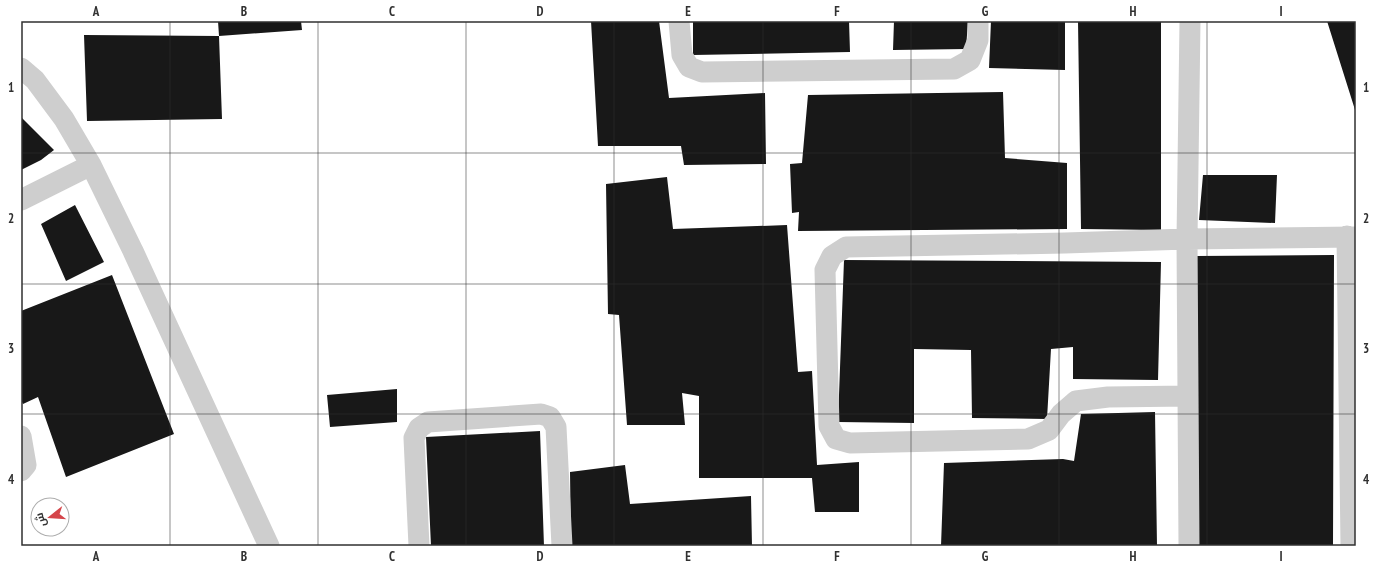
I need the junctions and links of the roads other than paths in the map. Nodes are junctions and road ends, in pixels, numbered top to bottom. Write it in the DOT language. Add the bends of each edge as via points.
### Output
graph roads {
  1 [pos="679,21"];
  2 [pos="978,21"];
  3 [pos="1190,21"];
  4 [pos="21,68"];
  5 [pos="91,165"];
  6 [pos="21,200"];
  7 [pos="1352,236"];
  8 [pos="1187,239"];
  9 [pos="1188,396"];
  10 [pos="21,436"];
  11 [pos="21,471"];
  12 [pos="1353,472"];
  13 [pos="269,546"];
  14 [pos="419,546"];
  15 [pos="562,546"];
  16 [pos="1189,546"];
  17 [pos="1352,546"];
  1 -- 2 [label="street" via="682,55 689,67 702,72 954,68 970,60 978,40"];
  3 -- 8 [label="street"];
  4 -- 5 [label="street" via="35,80 64,119"];
  5 -- 6 [label="street"];
  5 -- 13 [label="street" via="133,250"];
  7 -- 8 [label="street"];
  7 -- 12 [label="street"];
  8 -- 9 [label="street"];
  8 -- 9 [label="street" via="846,247 832,256 825,270 829,426 836,439 850,443 1028,438 1049,430 1061,414 1076,401 1108,397"];
  9 -- 16 [label="street"];
  10 -- 11 [label="street" via="26,465"];
  12 -- 17 [label="street"];
  14 -- 15 [label="street" via="414,438 419,428 428,422 541,414 550,417 556,427"];
}
